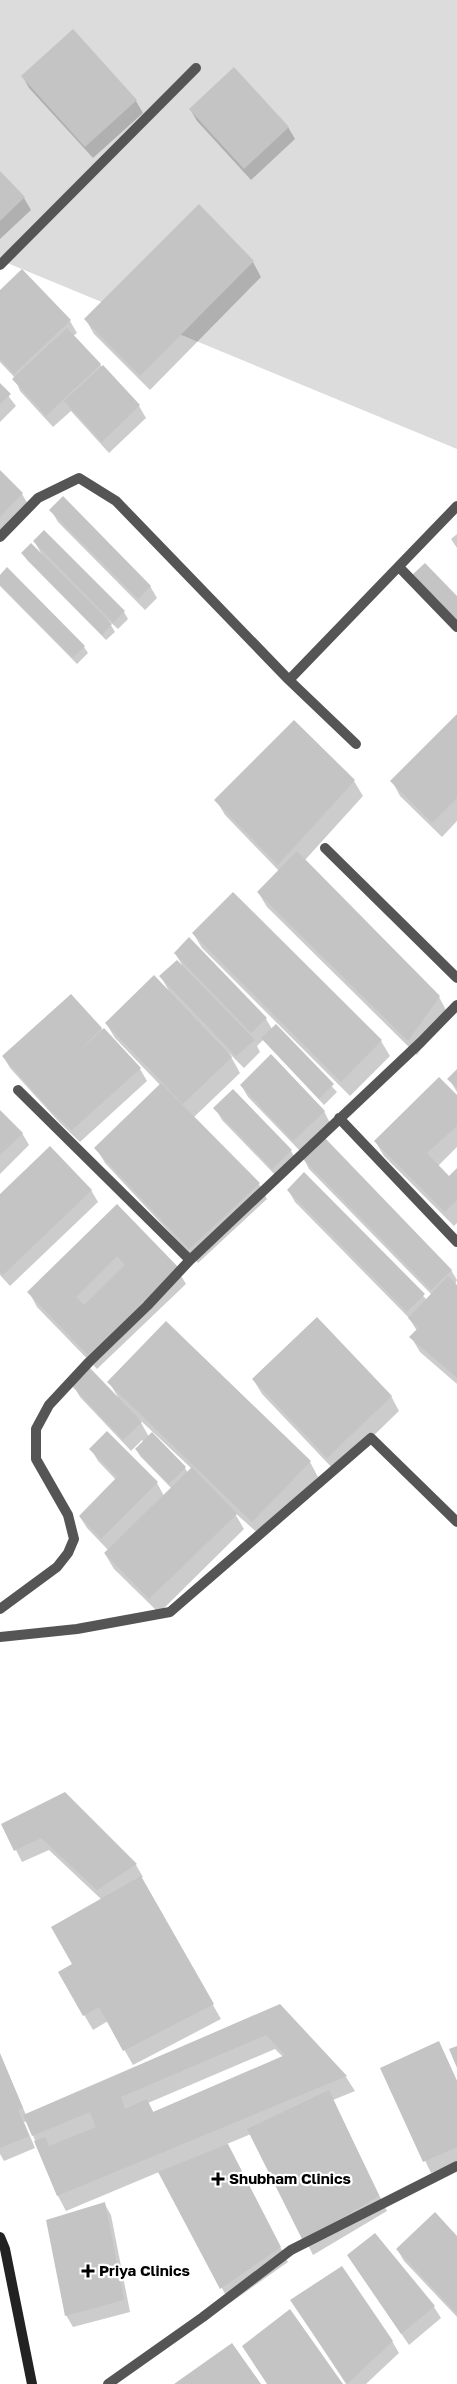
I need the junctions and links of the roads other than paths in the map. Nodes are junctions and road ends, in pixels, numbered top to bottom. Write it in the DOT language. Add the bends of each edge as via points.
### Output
graph roads {
  1 [pos="196,68"];
  2 [pos="0,265"];
  3 [pos="457,506"];
  4 [pos="0,537"];
  5 [pos="398,567"];
  6 [pos="457,626"];
  7 [pos="289,680"];
  8 [pos="356,744"];
  9 [pos="325,848"];
  10 [pos="457,978"];
  11 [pos="457,1005"];
  12 [pos="18,1090"];
  13 [pos="339,1118"];
  14 [pos="457,1242"];
  15 [pos="190,1260"];
  16 [pos="457,1522"];
  17 [pos="0,1609"];
  18 [pos="0,1637"];
  19 [pos="457,2166"];
  20 [pos="0,2237"];
  21 [pos="32,2384"];
  22 [pos="108,2384"];
  1 -- 2 [label="street"];
  3 -- 5 [label="street"];
  4 -- 7 [label="street" via="38,498 79,478 116,501"];
  5 -- 6 [label="street"];
  5 -- 7 [label="street"];
  7 -- 8 [label="street"];
  9 -- 10 [label="street"];
  11 -- 13 [label="street"];
  12 -- 15 [label="street"];
  13 -- 14 [label="street"];
  13 -- 15 [label="street"];
  15 -- 17 [label="street" via="49,1405 36,1429 36,1459 68,1515 74,1539 57,1567"];
  16 -- 18 [label="street" via="371,1438 170,1612 77,1629"];
  19 -- 22 [label="street" via="291,2250"];
  20 -- 21 [label="street"];
}
